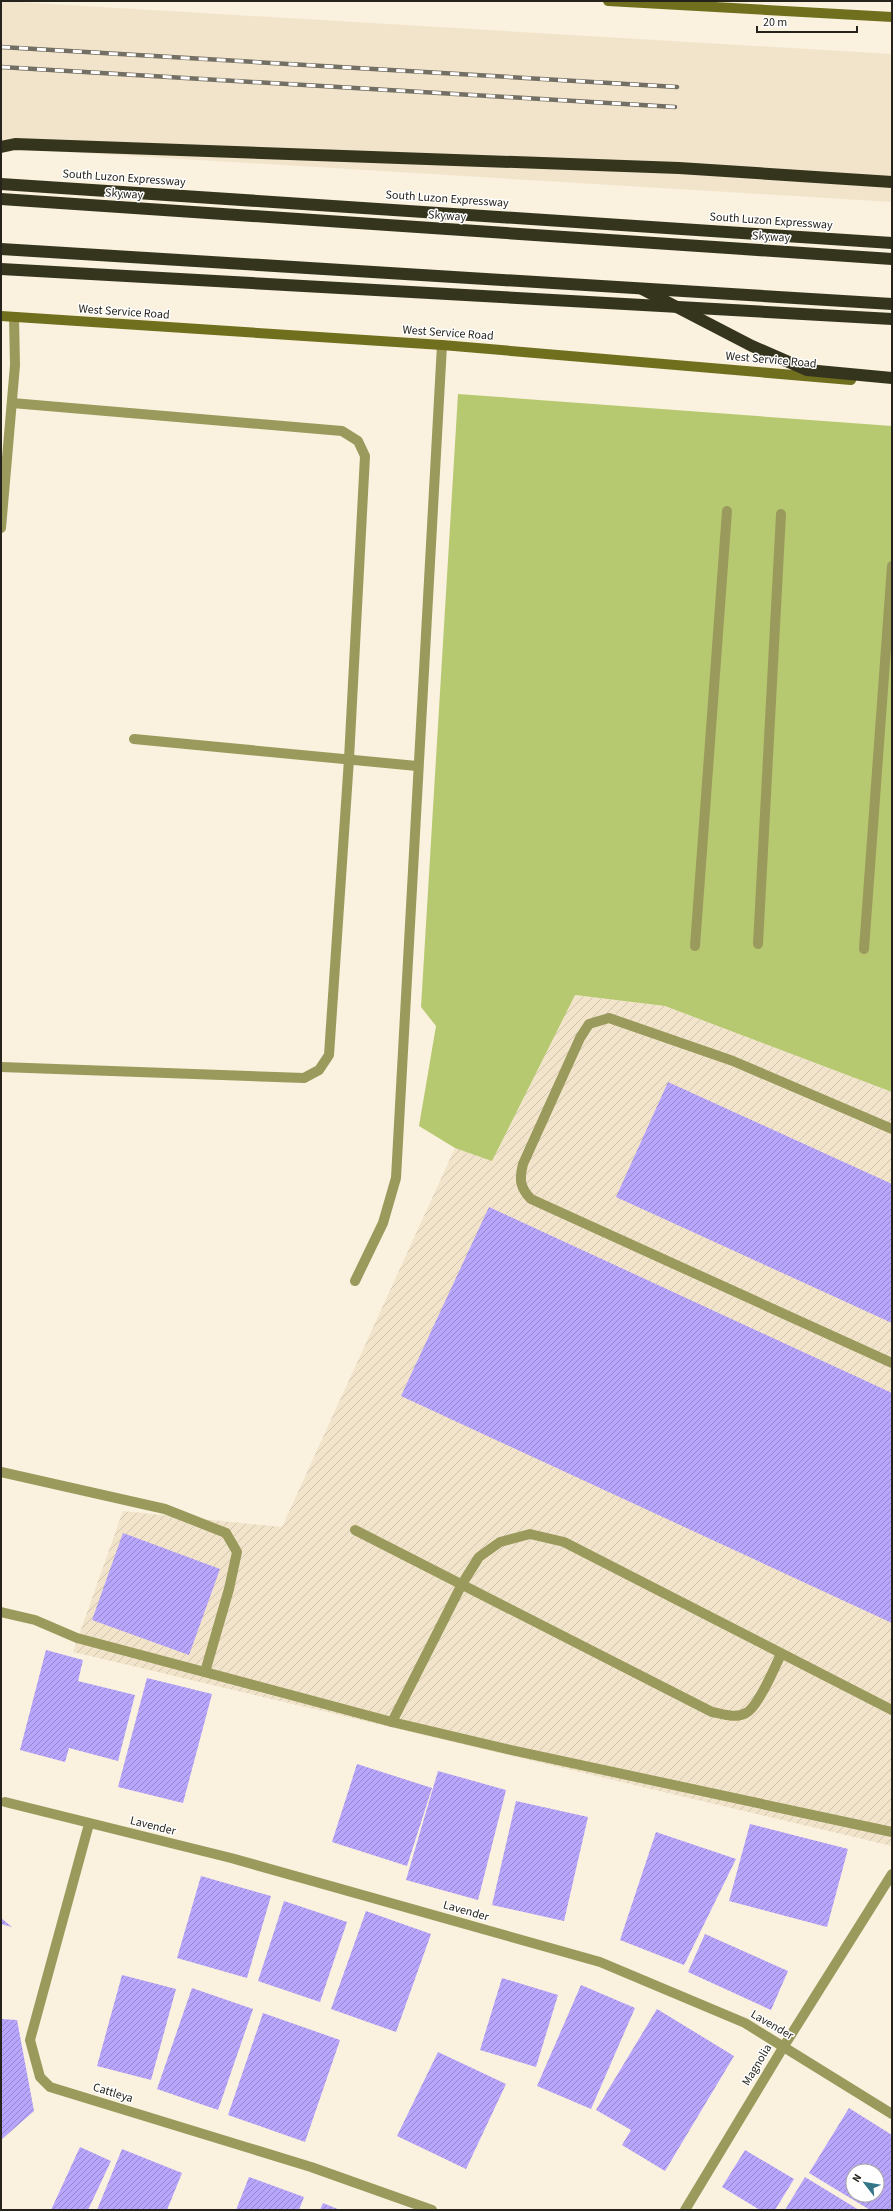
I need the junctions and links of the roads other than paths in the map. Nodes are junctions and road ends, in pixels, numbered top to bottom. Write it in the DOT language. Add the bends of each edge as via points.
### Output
graph roads {
  1 [pos="608,1"];
  2 [pos="892,17"];
  3 [pos="1,147"];
  4 [pos="892,182"];
  5 [pos="1,184"];
  6 [pos="1,200"];
  7 [pos="892,243"];
  8 [pos="1,249"];
  9 [pos="892,259"];
  10 [pos="1,269"];
  11 [pos="642,289"];
  12 [pos="892,304"];
  13 [pos="1,316"];
  14 [pos="14,318"];
  15 [pos="892,319"];
  16 [pos="442,345"];
  17 [pos="892,378"];
  18 [pos="892,384"];
  19 [pos="12,402"];
  20 [pos="3,490"];
  21 [pos="727,511"];
  22 [pos="781,514"];
  23 [pos="1,528"];
  24 [pos="892,566"];
  25 [pos="134,739"];
  26 [pos="349,759"];
  27 [pos="417,766"];
  28 [pos="758,944"];
  29 [pos="695,946"];
  30 [pos="864,948"];
  31 [pos="1,1067"];
  32 [pos="892,1129"];
  33 [pos="355,1281"];
  34 [pos="892,1363"];
  35 [pos="1,1472"];
  36 [pos="355,1530"];
  37 [pos="462,1584"];
  38 [pos="1,1612"];
  39 [pos="781,1654"];
  40 [pos="205,1672"];
  41 [pos="892,1710"];
  42 [pos="392,1722"];
  43 [pos="5,1802"];
  44 [pos="89,1824"];
  45 [pos="892,1832"];
  46 [pos="892,1874"];
  47 [pos="784,2046"];
  48 [pos="892,2114"];
  49 [pos="432,2210"];
  50 [pos="685,2210"];
  1 -- 2 [label="main road"];
  3 -- 4 [label="highway" via="16,144 679,168"];
  5 -- 7 [label="highway, South Luzon Expressway"];
  6 -- 9 [label="highway, Skyway"];
  8 -- 11 [label="highway"];
  10 -- 15 [label="highway"];
  11 -- 12 [label="highway"];
  11 -- 17 [label="highway, bridge" via="752,346 807,370"];
  13 -- 14 [label="main road, West Service Road"];
  14 -- 16 [label="main road, West Service Road"];
  14 -- 19 [label="street" via="15,365"];
  16 -- 18 [label="main road, West Service Road"];
  16 -- 27 [label="street"];
  19 -- 20 [label="street"];
  19 -- 26 [label="street" via="342,431 358,440 365,456"];
  20 -- 23 [label="street"];
  21 -- 29 [label="street"];
  22 -- 28 [label="street"];
  24 -- 30 [label="street"];
  25 -- 26 [label="street"];
  26 -- 27 [label="street"];
  26 -- 31 [label="street" via="329,1055 319,1070 304,1078"];
  27 -- 33 [label="street" via="396,1178 383,1223"];
  32 -- 34 [label="street" via="733,1061 609,1018 589,1024 580,1038 523,1164 520,1178 523,1191 531,1199"];
  35 -- 40 [label="street" via="165,1509 226,1533 237,1552"];
  36 -- 37 [label="street"];
  37 -- 39 [label="street" via="479,1557 500,1542 530,1534 564,1542"];
  37 -- 39 [label="street" via="712,1712 732,1716 747,1713 759,1698"];
  37 -- 42 [label="street"];
  38 -- 40 [label="street" via="35,1620 78,1638"];
  39 -- 41 [label="street"];
  40 -- 42 [label="street"];
  42 -- 45 [label="street" via="518,1752"];
  43 -- 44 [label="street, Lavender"];
  44 -- 47 [label="street, Lavender" via="231,1858 600,1962 745,2023"];
  44 -- 49 [label="street, Cattleya" via="30,2040 40,2077 50,2087 312,2167"];
  46 -- 47 [label="street, Magnolia"];
  47 -- 48 [label="street, Lavender"];
  47 -- 50 [label="street, Magnolia"];
}
